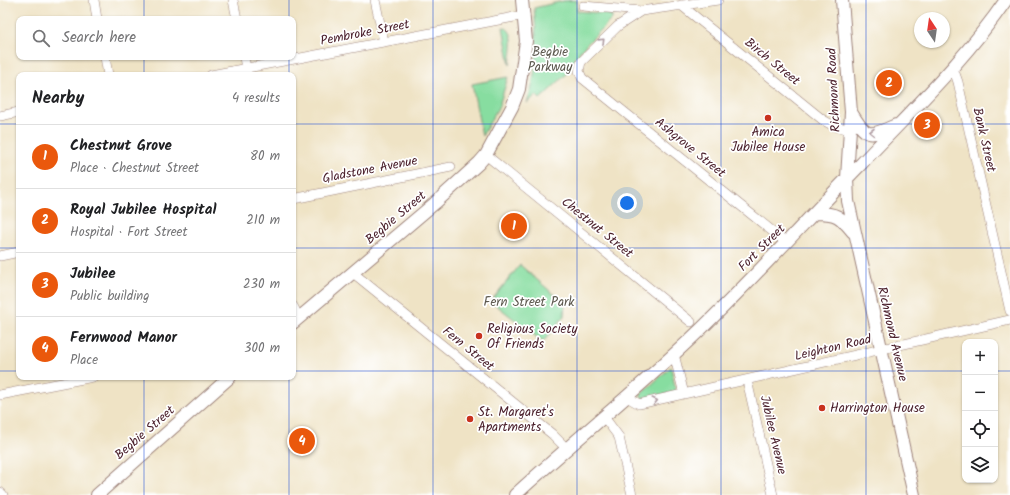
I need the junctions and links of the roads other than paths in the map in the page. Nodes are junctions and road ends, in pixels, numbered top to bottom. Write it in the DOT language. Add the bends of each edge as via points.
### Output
graph roads {
  1 [pos="94,0"];
  2 [pos="233,0"];
  3 [pos="375,0"];
  4 [pos="522,0"];
  5 [pos="718,0"];
  6 [pos="842,0"];
  7 [pos="1006,0"];
  8 [pos="681,5"];
  9 [pos="583,6"];
  10 [pos="641,11"];
  11 [pos="525,15"];
  12 [pos="97,16"];
  13 [pos="236,16"];
  14 [pos="384,42"];
  15 [pos="105,60"];
  16 [pos="245,60"];
  17 [pos="953,68"];
  18 [pos="107,72"];
  19 [pos="247,72"];
  20 [pos="851,112"];
  21 [pos="16,113"];
  22 [pos="0,116"];
  23 [pos="903,123"];
  24 [pos="851,130"];
  25 [pos="486,155"];
  26 [pos="451,168"];
  27 [pos="847,178"];
  28 [pos="296,198"];
  29 [pos="815,213"];
  30 [pos="854,233"];
  31 [pos="787,243"];
  32 [pos="16,253"];
  33 [pos="0,256"];
  34 [pos="352,272"];
  35 [pos="1010,311"];
  36 [pos="1010,320"];
  37 [pos="296,321"];
  38 [pos="692,322"];
  39 [pos="881,350"];
  40 [pos="674,354"];
  41 [pos="78,380"];
  42 [pos="227,380"];
  43 [pos="747,380"];
  44 [pos="684,394"];
  45 [pos="0,395"];
  46 [pos="627,397"];
  47 [pos="604,418"];
  48 [pos="566,448"];
  49 [pos="0,492"];
  50 [pos="3,495"];
  51 [pos="96,495"];
  52 [pos="515,495"];
  53 [pos="632,495"];
  54 [pos="773,495"];
  55 [pos="914,495"];
  1 -- 12 [label="street"];
  2 -- 13 [label="street"];
  3 -- 14 [label="street"];
  4 -- 11 [label="main road, Begbie Street"];
  5 -- 8 [label="street"];
  6 -- 20 [label="main road, Richmond Road"];
  7 -- 17 [label="main road, Fort Street"];
  8 -- 10 [label="street"];
  8 -- 24 [label="street, Birch Street" via="823,120"];
  9 -- 10 [label="street"];
  31 -- 10 [label="street, Ashgrove Street, one-way" via="582,78 579,71 581,62 613,31"];
  11 -- 14 [label="street, Pembroke Street"];
  11 -- 25 [label="main road, Begbie Street" via="525,54 519,89"];
  14 -- 19 [label="street, Pembroke Street"];
  15 -- 18 [label="street"];
  16 -- 19 [label="street"];
  17 -- 23 [label="main road, Fort Street"];
  17 -- 35 [label="street, Bank Street"];
  23 -- 20 [label="main road, one-way" via="873,134 866,133"];
  20 -- 24 [label="main road, Richmond Road"];
  21 -- 22 [label="street"];
  23 -- 27 [label="main road, Fort Street"];
  24 -- 27 [label="main road, Richmond Road"];
  25 -- 34 [label="main road, Begbie Street" via="435,203"];
  25 -- 38 [label="street, Chestnut Street"];
  26 -- 28 [label="street, Gladstone Avenue"];
  27 -- 29 [label="main road, Fort Street"];
  27 -- 30 [label="main road, Richmond Avenue"];
  29 -- 30 [label="main road" via="836,215"];
  29 -- 31 [label="main road, Fort Street"];
  30 -- 39 [label="main road, Richmond Avenue"];
  31 -- 40 [label="main road, Fort Street"];
  32 -- 33 [label="street"];
  34 -- 37 [label="main road, Begbie Street"];
  34 -- 48 [label="street, Fern Street" via="516,404"];
  36 -- 39 [label="street, Leighton Road"];
  39 -- 43 [label="street, Leighton Road"];
  39 -- 55 [label="main road, Richmond Avenue"];
  40 -- 44 [label="street"];
  40 -- 46 [label="main road, Fort Street"];
  41 -- 45 [label="street"];
  42 -- 51 [label="main road, Begbie Street"];
  43 -- 44 [label="street, Leighton Road"];
  43 -- 54 [label="street, Jubilee Avenue"];
  46 -- 44 [label="street, Leighton Road, one-way" via="639,404"];
  46 -- 47 [label="main road, Fort Street"];
  47 -- 48 [label="main road, Fort Street"];
  47 -- 53 [label="street" via="619,437"];
  48 -- 52 [label="main road, Fort Street"];
  49 -- 50 [label="street"];
}
